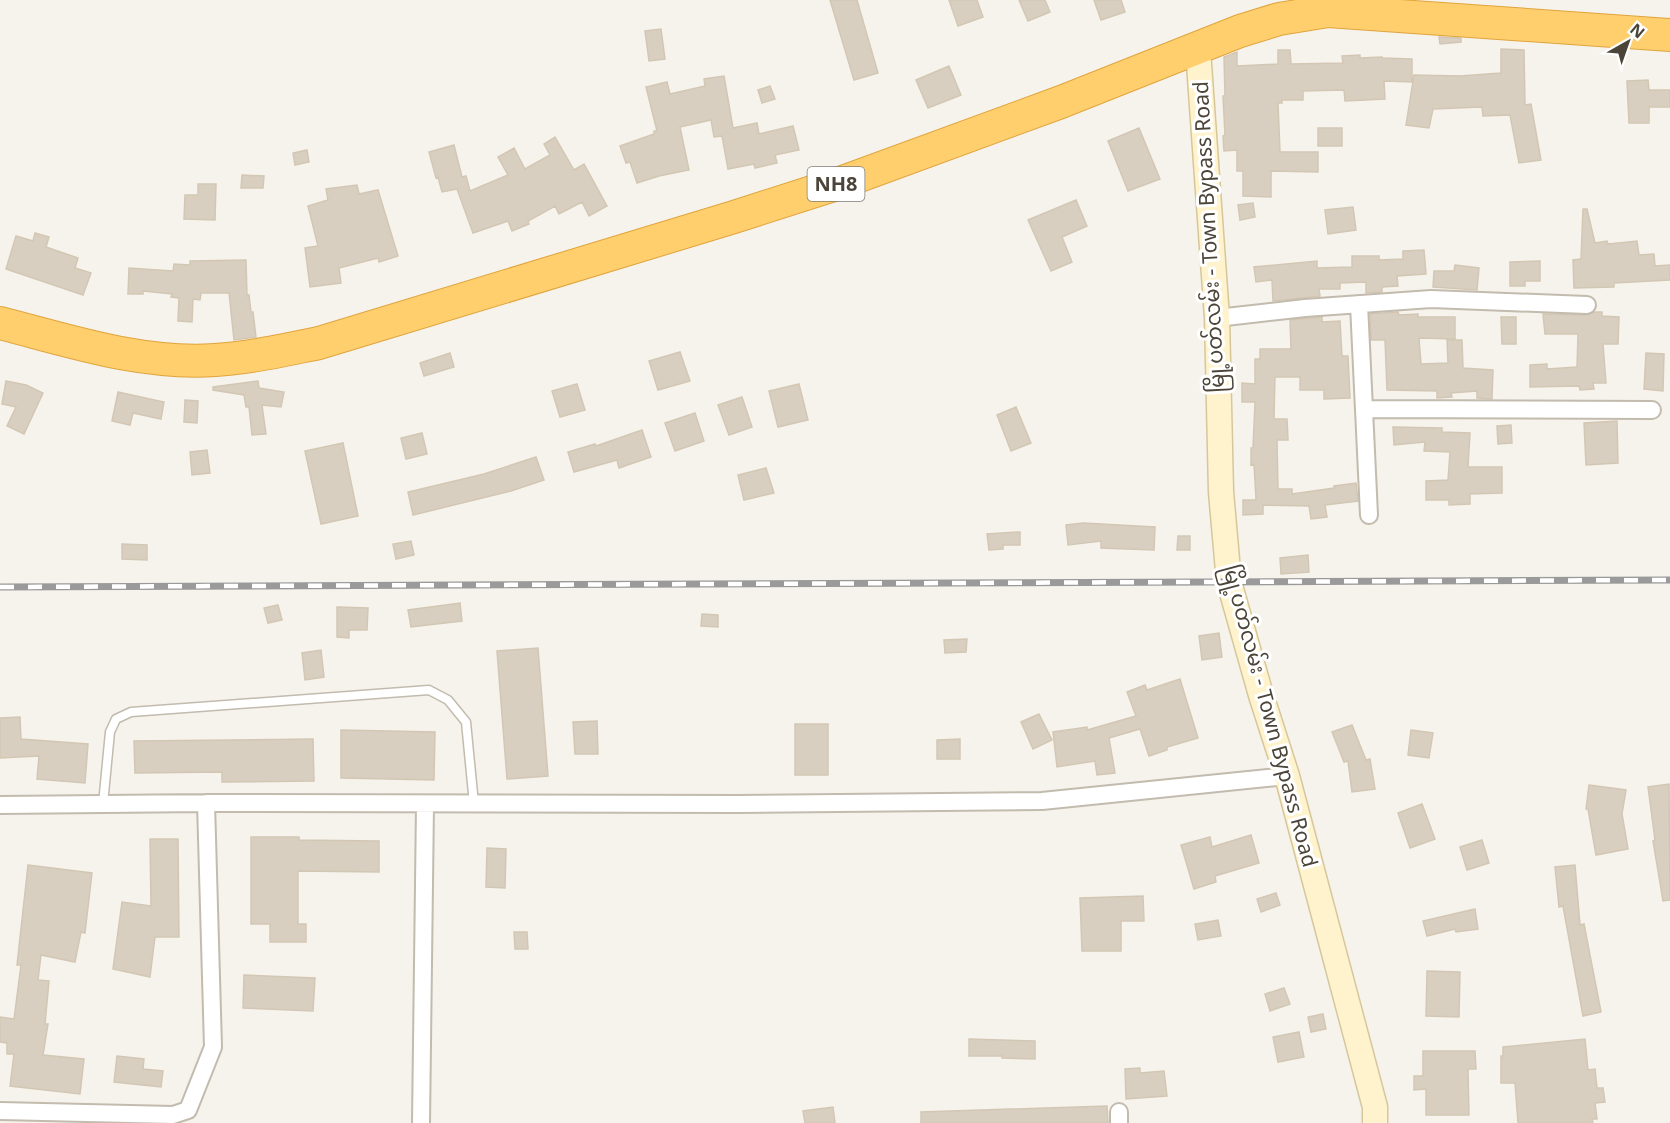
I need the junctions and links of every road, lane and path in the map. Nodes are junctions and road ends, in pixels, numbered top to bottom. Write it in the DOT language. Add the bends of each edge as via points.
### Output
graph roads {
  1 [pos="1670,35"];
  2 [pos="1198,50"];
  3 [pos="1359,304"];
  4 [pos="1587,305"];
  5 [pos="1217,318"];
  6 [pos="0,323"];
  7 [pos="1365,409"];
  8 [pos="1652,410"];
  9 [pos="1368,515"];
  10 [pos="1287,776"];
  11 [pos="206,803"];
  12 [pos="103,804"];
  13 [pos="424,804"];
  14 [pos="474,804"];
  15 [pos="0,805"];
  16 [pos="0,1111"];
  17 [pos="421,1123"];
  18 [pos="1375,1123"];
  1 -- 2 [label="highway, NH8" via="1329,11 1279,19"];
  2 -- 5 [label="main road, မြို့ပတ်လမ်း - Town Bypass Road"];
  2 -- 6 [label="highway, NH8" via="840,183 319,343 225,359 176,360 121,354"];
  3 -- 4 [label="street" via="1431,299"];
  3 -- 5 [label="street"];
  3 -- 7 [label="street"];
  5 -- 10 [label="main road, မြို့ပတ်လမ်း - Town Bypass Road" via="1221,492 1229,582"];
  7 -- 8 [label="street"];
  7 -- 9 [label="street"];
  10 -- 14 [label="street" via="1042,801"];
  10 -- 18 [label="main road, မြို့ပတ်လမ်း - Town Bypass Road" via="1375,1107"];
  11 -- 12 [label="street"];
  11 -- 13 [label="street"];
  11 -- 16 [label="street" via="213,1047 188,1110 173,1115"];
  12 -- 14 [label="lane" via="110,732 116,719 131,712 429,690 448,700 466,722"];
  12 -- 15 [label="street"];
  13 -- 14 [label="street"];
  13 -- 17 [label="street"];
}
